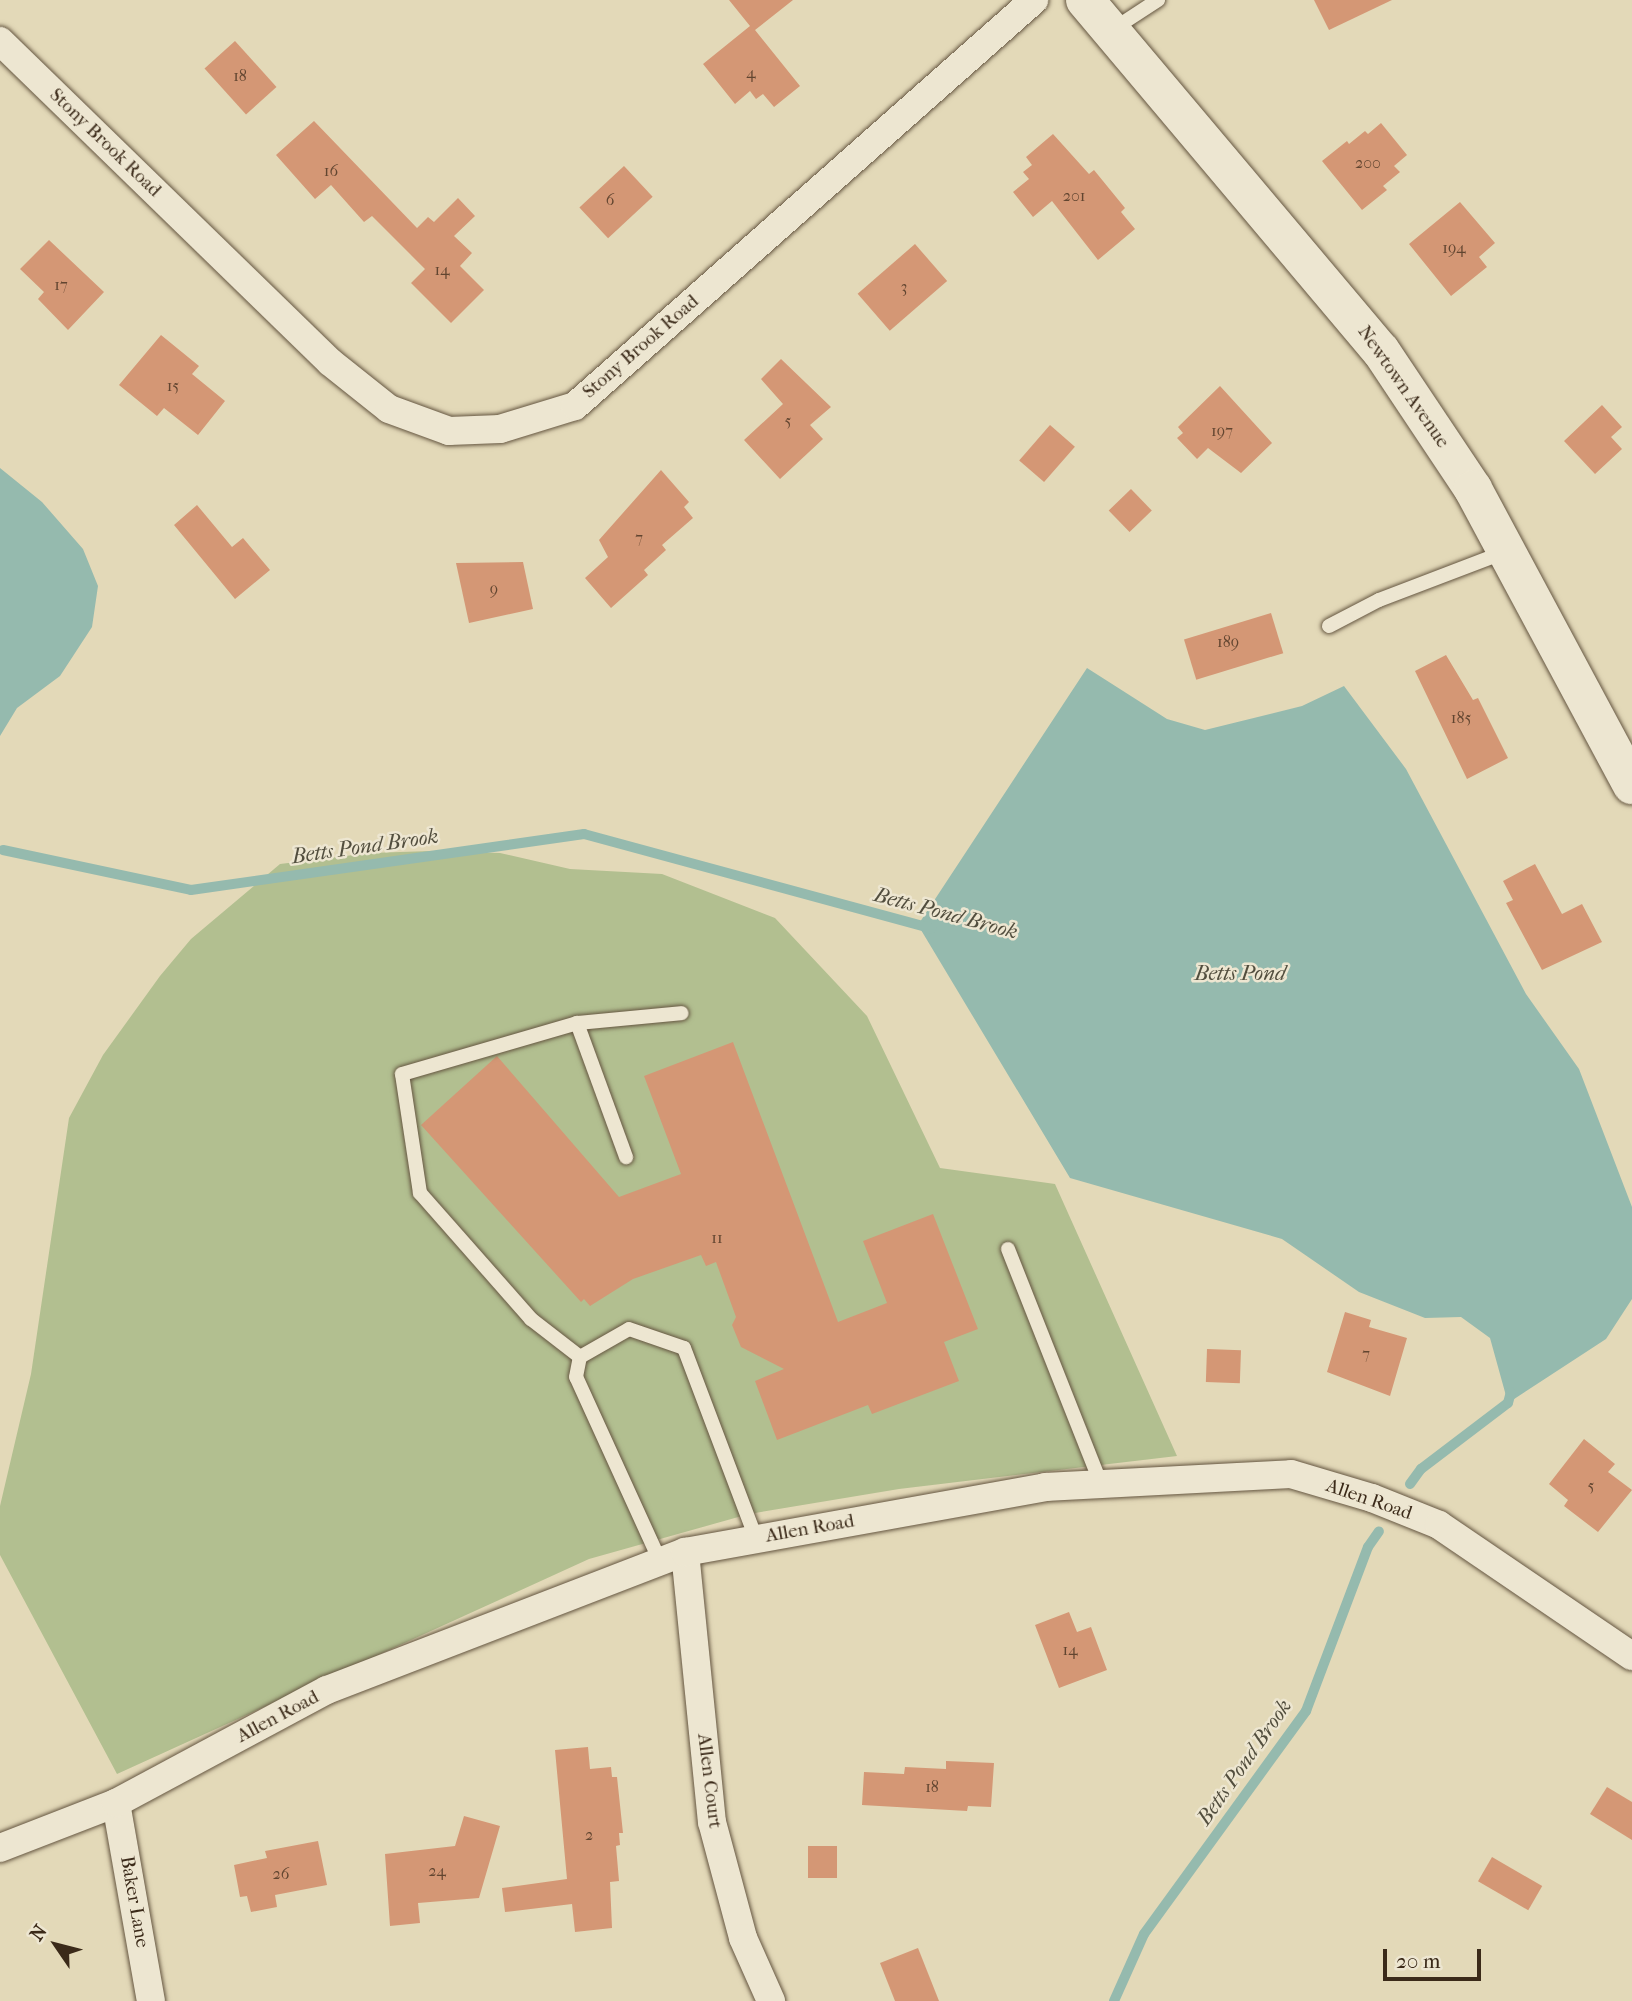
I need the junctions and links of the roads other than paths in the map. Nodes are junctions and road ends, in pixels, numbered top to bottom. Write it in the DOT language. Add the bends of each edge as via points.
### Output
graph roads {
  1 [pos="1034,0"];
  2 [pos="1085,0"];
  3 [pos="1158,0"];
  4 [pos="1111,31"];
  5 [pos="0,41"];
  6 [pos="1506,551"];
  7 [pos="1329,626"];
  8 [pos="1632,785"];
  9 [pos="682,1013"];
  10 [pos="576,1023"];
  11 [pos="626,1157"];
  12 [pos="1008,1249"];
  13 [pos="580,1357"];
  14 [pos="1101,1484"];
  15 [pos="756,1539"];
  16 [pos="673,1557"];
  17 [pos="1632,1657"];
  18 [pos="116,1803"];
  19 [pos="0,1848"];
  20 [pos="151,2001"];
  21 [pos="771,2001"];
  1 -- 5 [label="street, Stony Brook Road" via="575,405 500,429 449,431 389,409 330,362"];
  2 -- 4 [label="main road, Newtown Avenue"];
  3 -- 4 [label="lane"];
  4 -- 6 [label="main road, Newtown Avenue" via="1381,351 1473,489"];
  6 -- 7 [label="lane" via="1379,600"];
  6 -- 8 [label="main road, Newtown Avenue"];
  9 -- 10 [label="lane"];
  10 -- 11 [label="lane"];
  10 -- 13 [label="lane" via="402,1074 420,1193 531,1319"];
  12 -- 14 [label="lane"];
  13 -- 15 [label="lane" via="629,1329 684,1348"];
  13 -- 16 [label="lane" via="576,1377"];
  14 -- 15 [label="street, Allen Road" via="1045,1488"];
  14 -- 17 [label="street, Allen Road" via="1291,1474 1373,1498 1439,1525"];
  15 -- 16 [label="street, Allen Road"];
  16 -- 18 [label="street, Allen Road" via="327,1690"];
  16 -- 21 [label="street, Allen Court" via="712,1822 743,1938"];
  18 -- 19 [label="street, Allen Road"];
  18 -- 20 [label="street, Baker Lane"];
}
